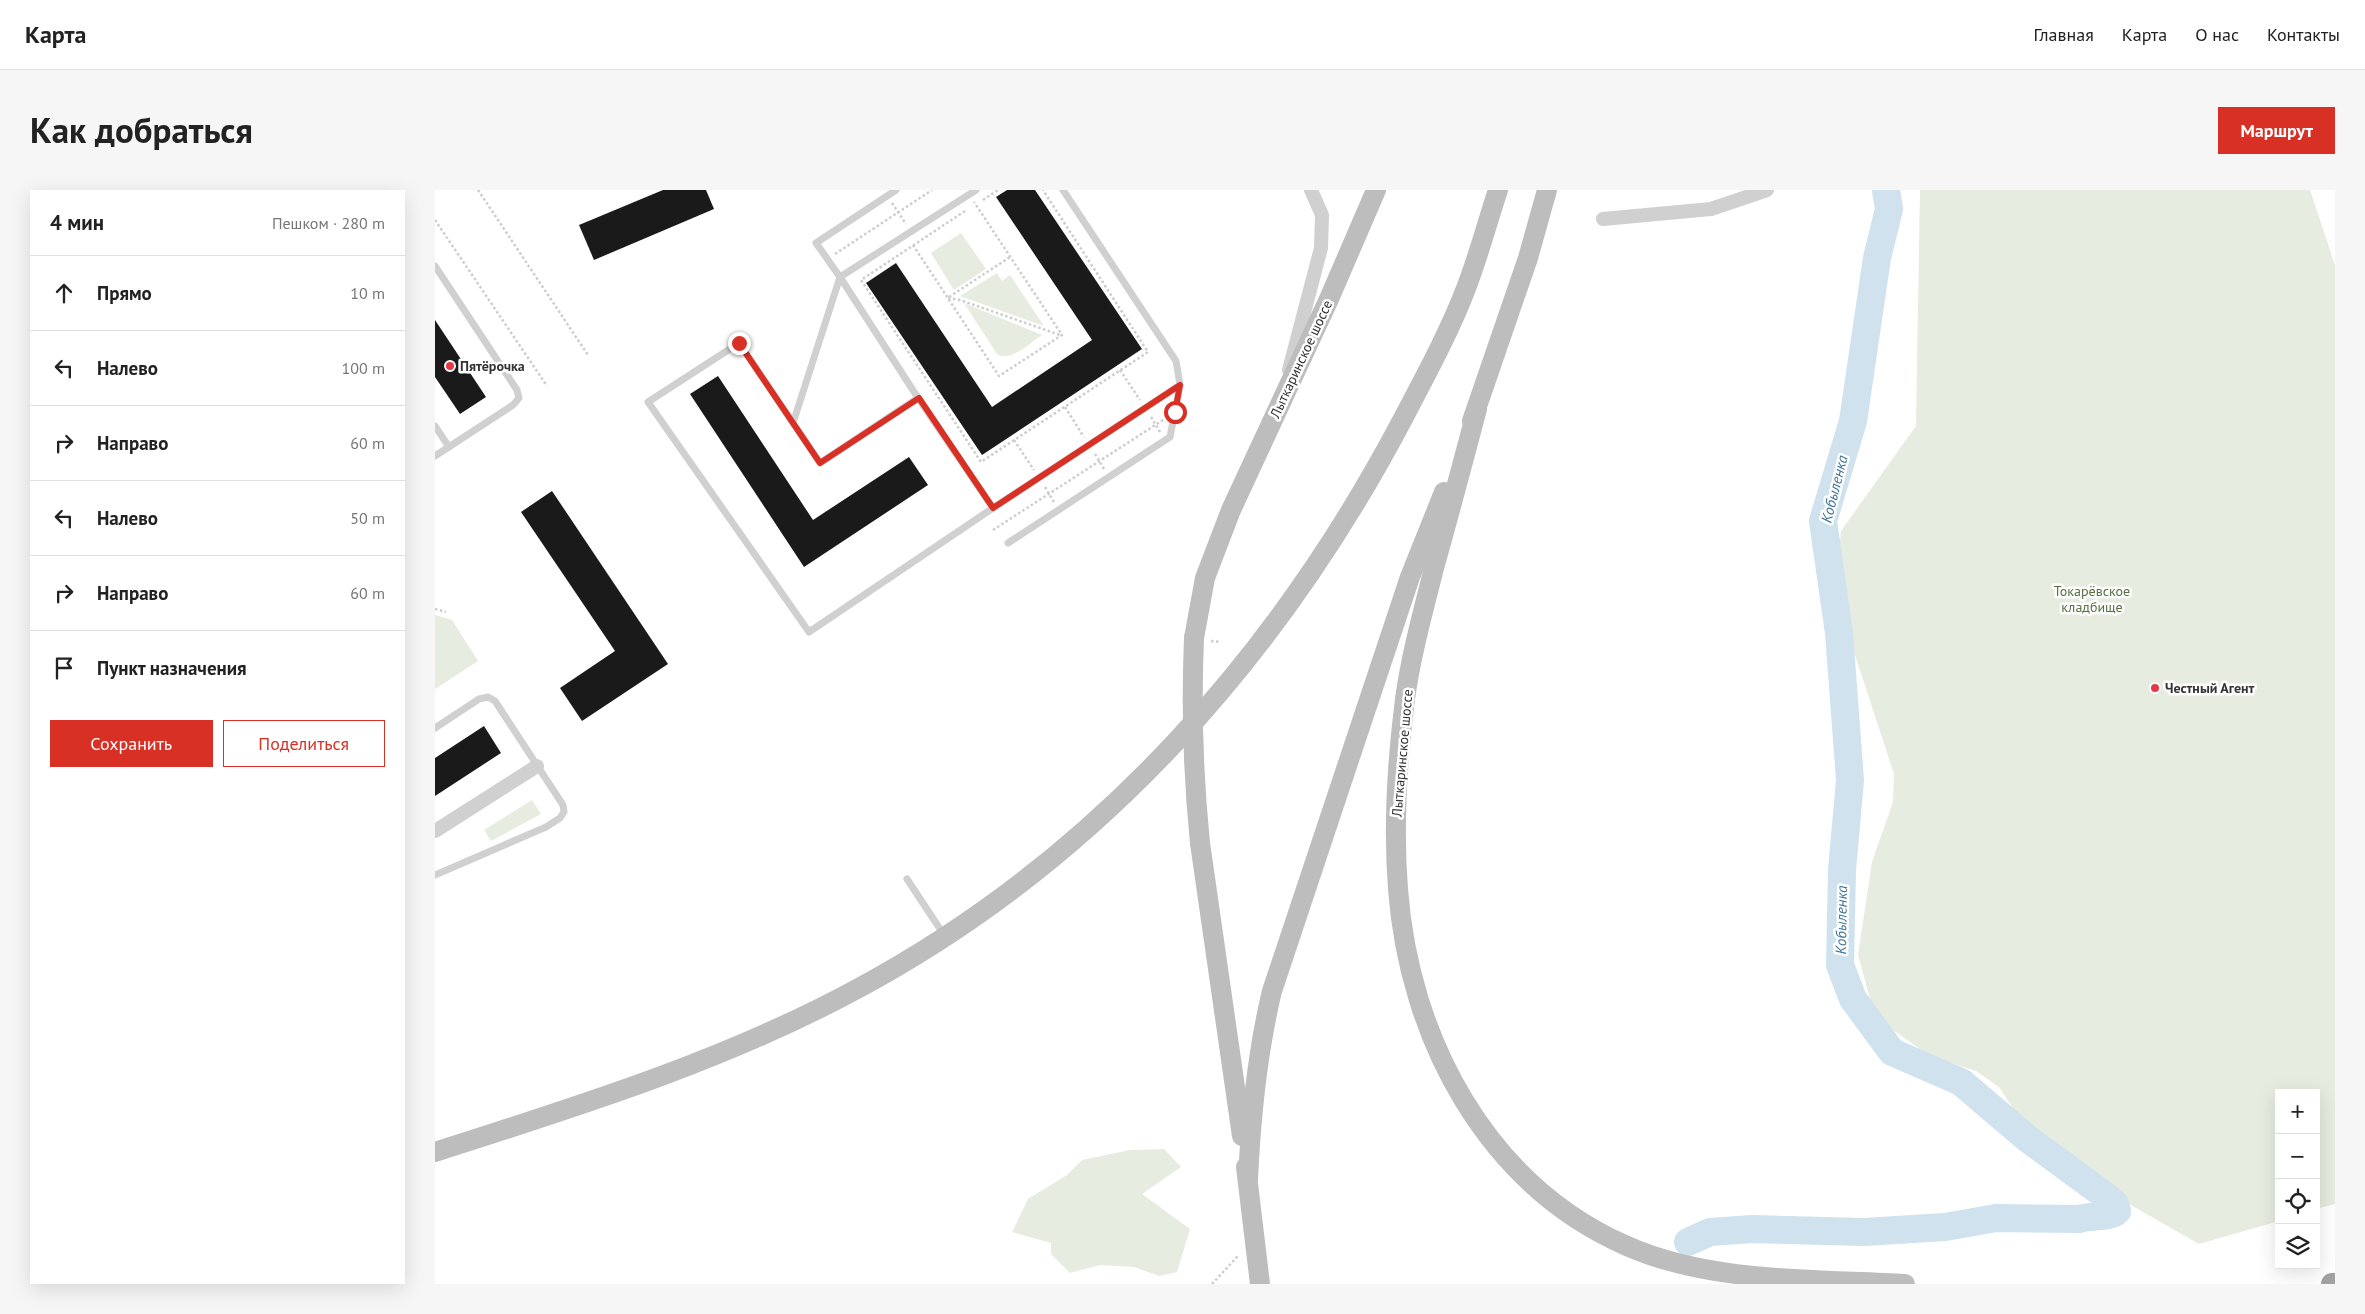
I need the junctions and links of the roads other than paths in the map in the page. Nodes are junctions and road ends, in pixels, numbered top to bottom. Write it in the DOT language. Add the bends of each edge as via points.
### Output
graph roads {
  1 [pos="896,190"];
  2 [pos="976,190"];
  3 [pos="1063,190"];
  4 [pos="1311,190"];
  5 [pos="1376,190"];
  6 [pos="1498,190"];
  7 [pos="1547,190"];
  8 [pos="1767,190"];
  9 [pos="1603,219"];
  10 [pos="435,266"];
  11 [pos="840,277"];
  12 [pos="1180,385"];
  13 [pos="919,398"];
  14 [pos="1282,398"];
  15 [pos="1477,409"];
  16 [pos="793,423"];
  17 [pos="435,426"];
  18 [pos="449,447"];
  19 [pos="435,456"];
  20 [pos="993,508"];
  21 [pos="1008,542"];
  22 [pos="435,728"];
  23 [pos="537,766"];
  24 [pos="435,831"];
  25 [pos="435,875"];
  26 [pos="907,879"];
  27 [pos="946,938"];
  28 [pos="435,1152"];
  29 [pos="1248,1179"];
  30 [pos="1260,1284"];
  31 [pos="1905,1284"];
  1 -- 11 [label="lane" via="816,243"];
  2 -- 11 [label="lane"];
  3 -- 12 [label="lane" via="1176,361"];
  4 -- 14 [label="street" via="1322,215 1321,248"];
  5 -- 14 [label="main road, Лыткаринское шоссе"];
  6 -- 27 [label="main road" via="1465,290 1421,385 1371,480 1316,567 1198,720 1122,798 1049,861"];
  7 -- 15 [label="main road, Лыткаринское шоссе" via="1528,258"];
  8 -- 9 [label="street" via="1711,209"];
  10 -- 18 [label="lane" via="517,390 519,398"];
  11 -- 13 [label="lane"];
  11 -- 16 [label="lane"];
  12 -- 20 [label="lane"];
  12 -- 21 [label="lane" via="1170,437"];
  13 -- 16 [label="lane" via="820,463"];
  13 -- 20 [label="lane"];
  14 -- 29 [label="main road, Лыткаринское шоссе, bridge" via="1231,510 1205,578 1194,638 1191,706 1200,844"];
  15 -- 29 [label="main road, Лыткаринское шоссе" via="1410,577 1272,991 1254,1082"];
  15 -- 31 [label="main road, Лыткаринское шоссе" via="1415,640 1405,699 1395,807 1398,891 1410,965 1427,1022 1447,1070 1472,1117 1505,1158 1543,1195 1585,1224 1629,1247 1681,1264 1740,1274"];
  16 -- 20 [label="lane" via="739,343 648,402 809,632"];
  17 -- 18 [label="lane"];
  18 -- 19 [label="lane"];
  22 -- 23 [label="lane" via="479,699 488,697 495,701"];
  23 -- 24 [label="street"];
  23 -- 25 [label="lane" via="563,805 564,812 560,818 546,828"];
  26 -- 27 [label="lane"];
  27 -- 28 [label="main road" via="856,990 757,1037 589,1102"];
  29 -- 30 [label="main road, Лыткаринское шоссе"];
}
